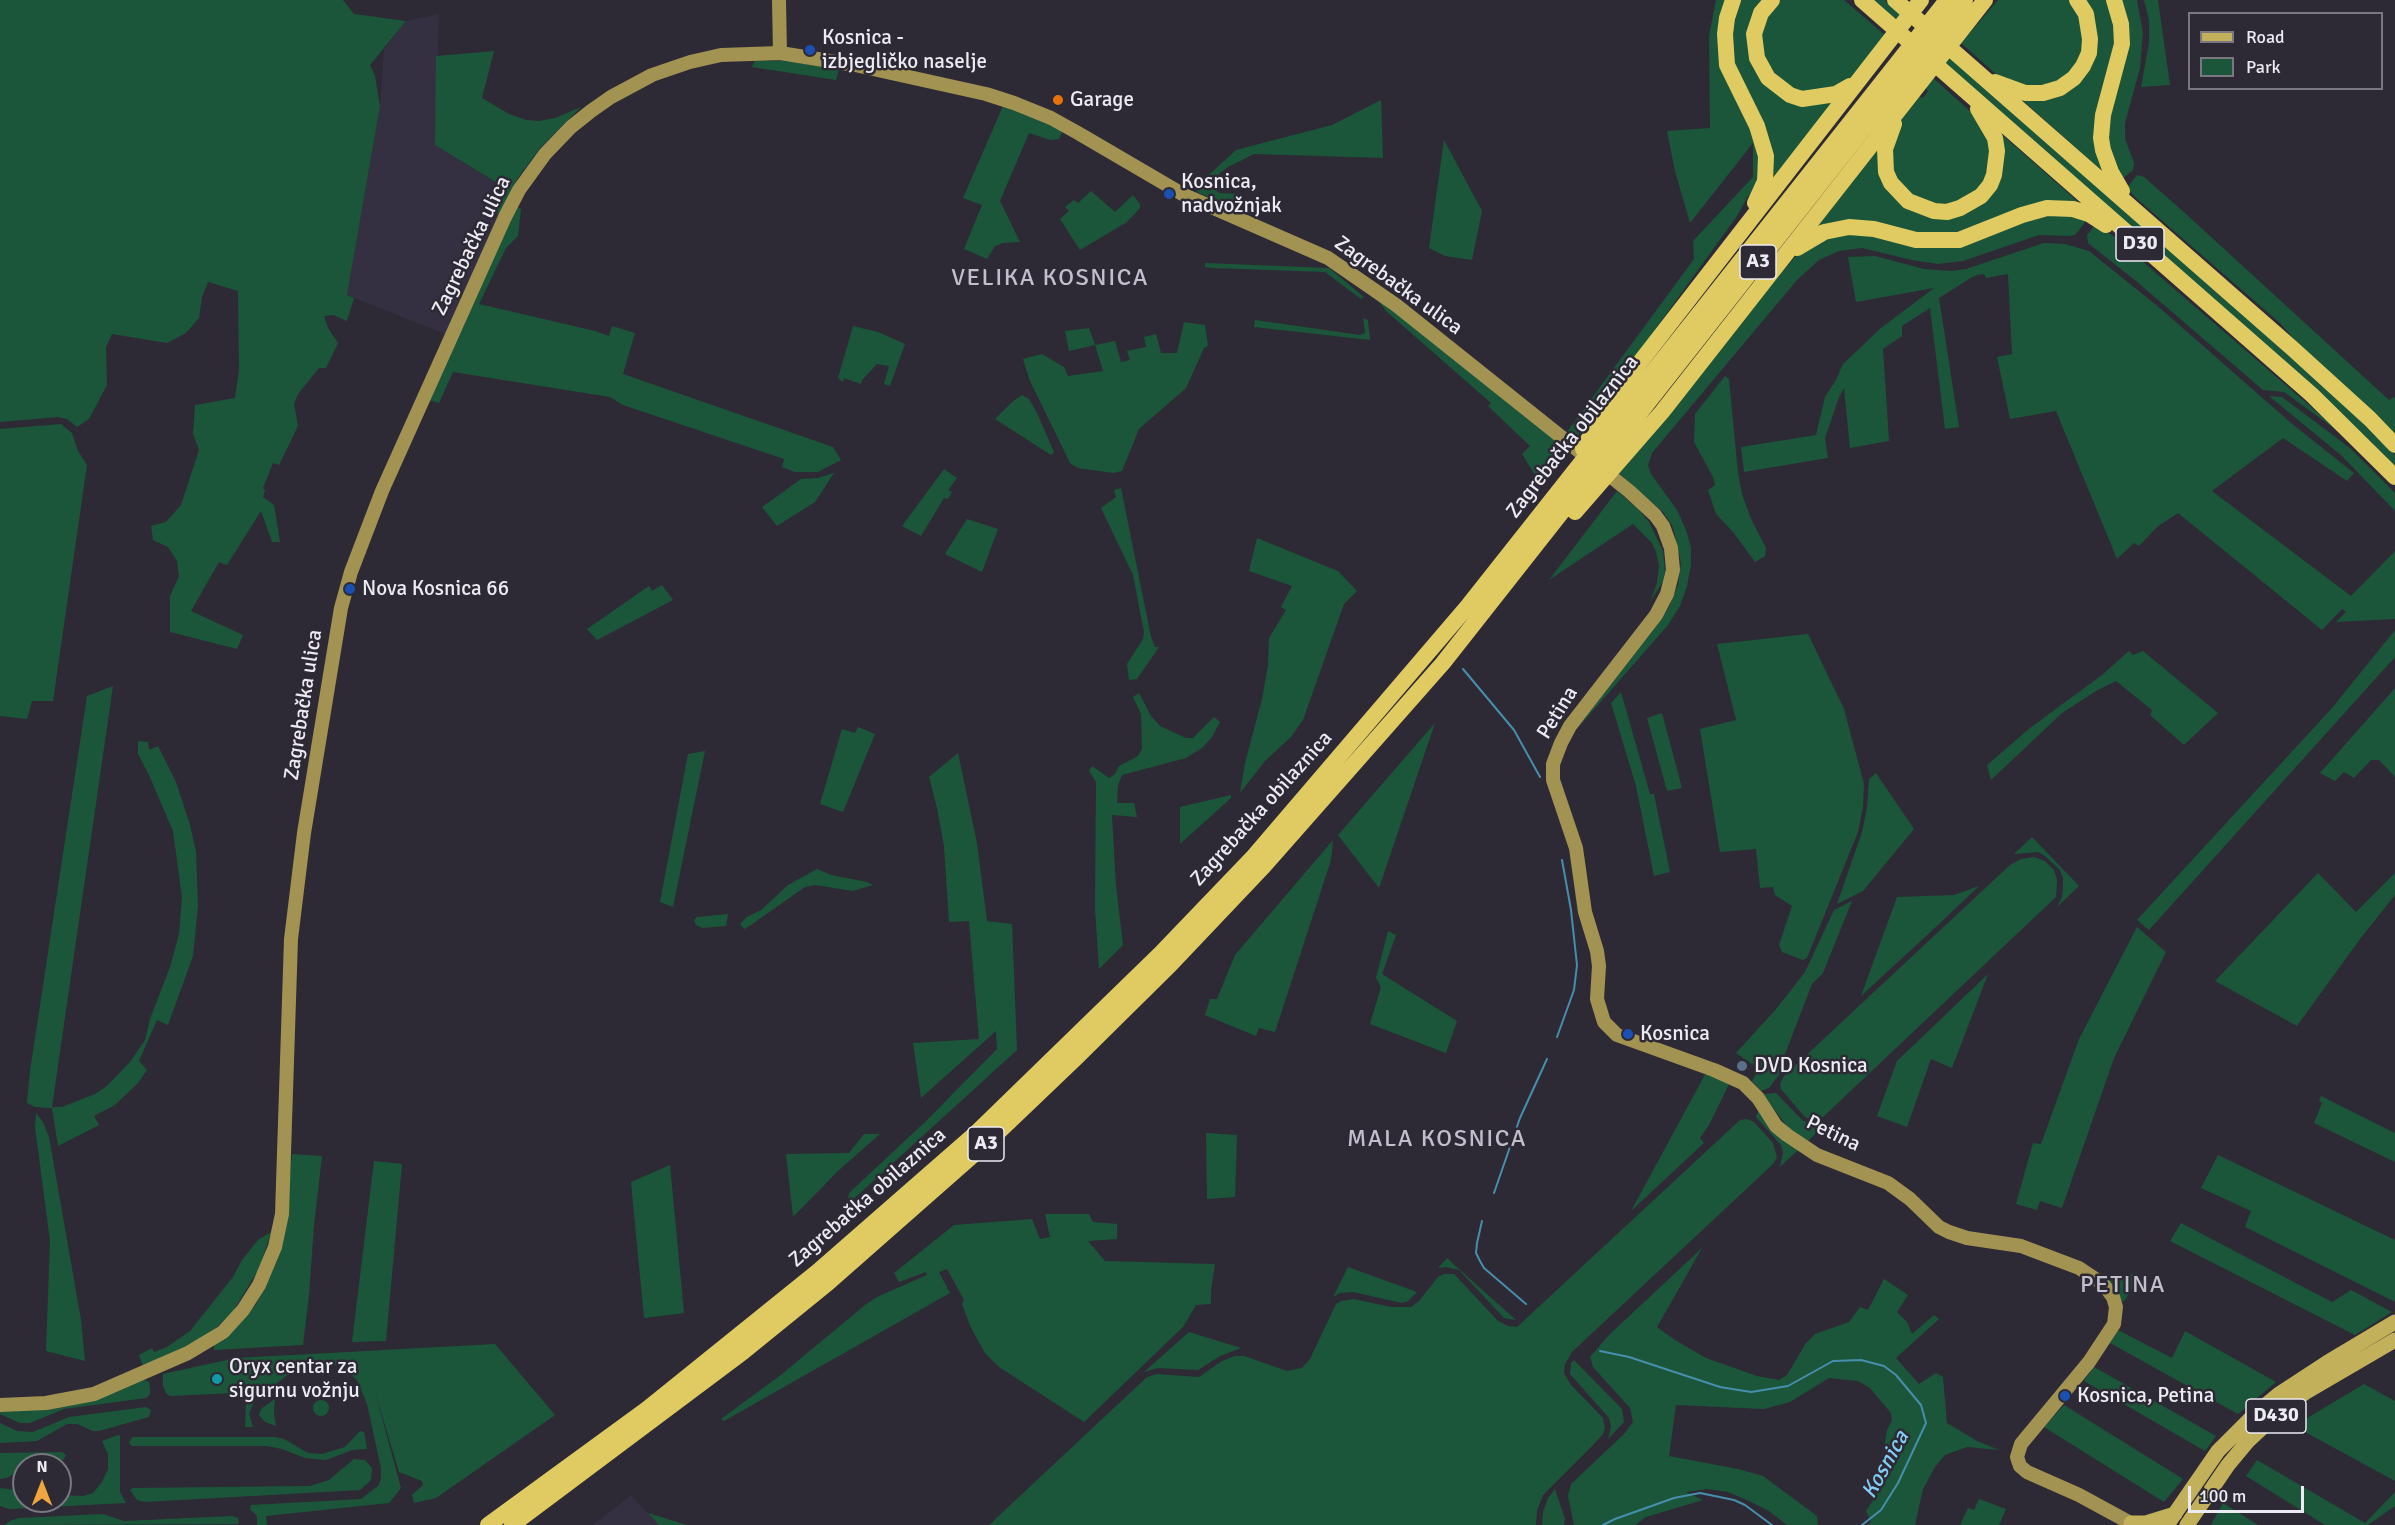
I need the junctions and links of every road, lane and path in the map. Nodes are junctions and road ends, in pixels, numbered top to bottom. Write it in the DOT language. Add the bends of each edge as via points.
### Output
graph roads {
  1 [pos="779,0"];
  2 [pos="1733,0"];
  3 [pos="1772,0"];
  4 [pos="1895,0"];
  5 [pos="1921,0"];
  6 [pos="1947,0"];
  7 [pos="1965,0"];
  8 [pos="1985,0"];
  9 [pos="1991,0"];
  10 [pos="2077,0"];
  11 [pos="2114,0"];
  12 [pos="1862,1"];
  13 [pos="1965,24"];
  14 [pos="780,53"];
  15 [pos="1981,75"];
  16 [pos="1856,83"];
  17 [pos="1968,93"];
  18 [pos="1910,94"];
  19 [pos="2127,202"];
  20 [pos="1750,220"];
  21 [pos="1783,259"];
  22 [pos="2312,395"];
  23 [pos="2395,445"];
  24 [pos="2395,477"];
  25 [pos="1559,491"];
  26 [pos="1629,491"];
  27 [pos="1551,525"];
  28 [pos="2395,1322"];
  29 [pos="2395,1340"];
  30 [pos="0,1405"];
  31 [pos="2171,1519"];
  32 [pos="2130,1524"];
  33 [pos="488,1525"];
  34 [pos="512,1525"];
  35 [pos="2187,1525"];
  1 -- 14 [label="street"];
  2 -- 20 [label="highway" via="1725,34 1727,65 1757,126 1766,156 1764,181"];
  3 -- 16 [label="highway" via="1761,13 1754,34 1757,58 1768,78 1802,99 1836,94"];
  4 -- 15 [label="highway, D30"];
  5 -- 16 [label="highway"];
  6 -- 25 [label="highway, Zagrebačka obilaznica / A3"];
  7 -- 27 [label="highway, Zagrebačka obilaznica / A3"];
  8 -- 13 [label="highway"];
  9 -- 13 [label="highway" via="1973,21"];
  10 -- 15 [label="highway" via="2086,14 2090,39 2086,59 2074,78 2060,88 2025,93"];
  11 -- 19 [label="highway" via="2122,44 2103,115 2101,138 2111,172"];
  12 -- 17 [label="highway, D30"];
  13 -- 18 [label="highway"];
  14 -- 26 [label="street, Zagrebačka ulica" via="855,64 1014,103 1051,118 1184,195 1345,267"];
  14 -- 30 [label="street, Zagrebačka ulica" via="722,55 652,75 591,111 544,154 505,217 382,491 341,608 304,833 291,939 284,1192 278,1235 266,1272 252,1298 222,1332 206,1343 94,1394 46,1403"];
  15 -- 19 [label="highway, D30"];
  16 -- 20 [label="highway"];
  17 -- 18 [label="highway" via="1995,138 1997,163 1990,185 1980,196 1947,212 1934,212 1908,201 1886,172 1885,148 1891,128"];
  17 -- 22 [label="highway, D30"];
  18 -- 21 [label="highway"];
  19 -- 23 [label="highway, D30"];
  20 -- 25 [label="highway" via="1605,409 1580,456 1564,473"];
  21 -- 22 [label="highway" via="1812,238 1837,229 1863,227 1916,240 1959,240 2047,208 2073,209 2119,234 2270,366"];
  21 -- 27 [label="highway" via="1662,412 1569,520"];
  22 -- 24 [label="highway, D30"];
  25 -- 33 [label="highway, Zagrebačka obilaznica / A3" via="1467,607 1254,856 1066,1048 976,1133 776,1307 647,1409"];
  26 -- 32 [label="street, Petina" via="1655,515 1668,536 1673,560 1669,587 1656,615 1565,735 1552,770 1576,849 1585,912 1598,951 1597,999 1604,1022 1617,1035 1743,1083 1787,1135 1817,1155 1888,1183 1939,1227 1967,1238 2021,1246 2079,1268 2103,1284 2116,1307 2114,1324 2089,1362 2021,1444 2017,1457 2026,1472 2079,1495"];
  27 -- 34 [label="highway, Zagrebačka obilaznica / A3" via="1443,663 1264,866 1068,1066 987,1143 793,1312"];
  28 -- 31 [label="main road, D430" via="2279,1394 2256,1413 2218,1451"];
  29 -- 35 [label="main road, D430" via="2278,1413 2228,1465"];
  31 -- 32 [label="main road"];
}
